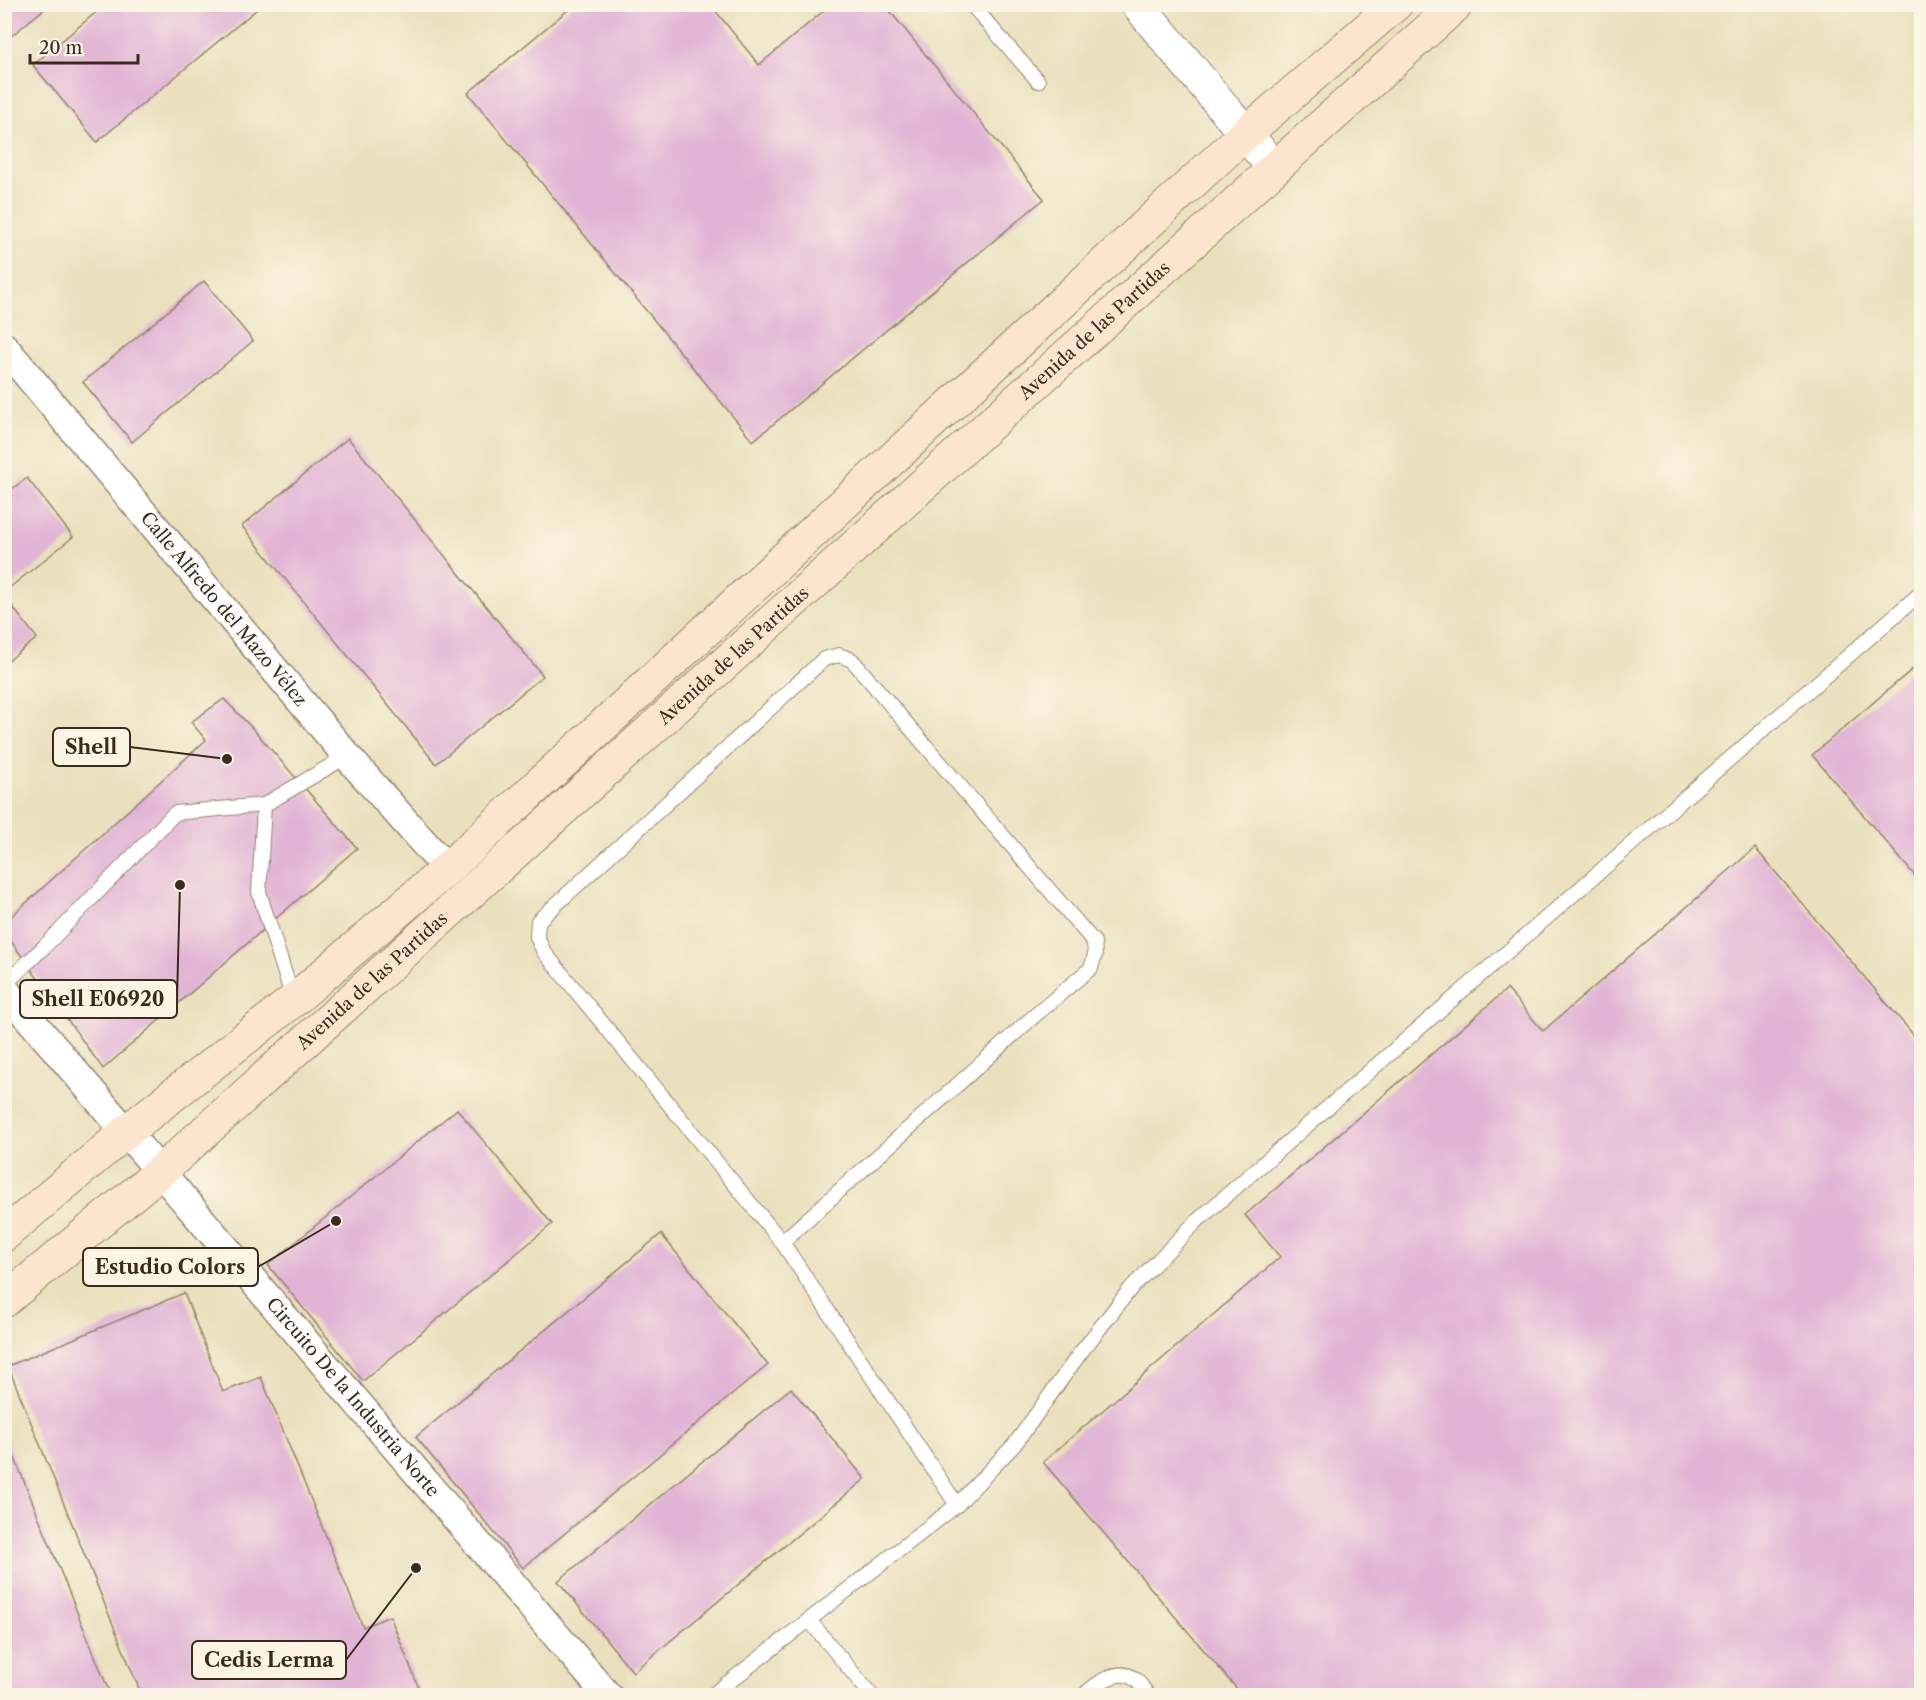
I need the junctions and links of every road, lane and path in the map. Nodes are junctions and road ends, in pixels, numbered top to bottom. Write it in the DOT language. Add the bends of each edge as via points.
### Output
graph roads {
  1 [pos="971,4"];
  2 [pos="1137,4"];
  3 [pos="1396,4"];
  4 [pos="1457,4"];
  5 [pos="1038,81"];
  6 [pos="1245,134"];
  7 [pos="1274,168"];
  8 [pos="4,347"];
  9 [pos="1922,592"];
  10 [pos="347,756"];
  11 [pos="264,805"];
  12 [pos="447,869"];
  13 [pos="4,985"];
  14 [pos="4,989"];
  15 [pos="294,1000"];
  16 [pos="126,1132"];
  17 [pos="160,1172"];
  18 [pos="4,1235"];
  19 [pos="782,1242"];
  20 [pos="4,1301"];
  21 [pos="957,1506"];
  22 [pos="809,1620"];
  23 [pos="608,1695"];
  24 [pos="711,1695"];
  25 [pos="872,1695"];
  26 [pos="1083,1695"];
  27 [pos="1149,1695"];
  1 -- 5 [label="lane"];
  2 -- 6 [label="street"];
  3 -- 6 [label="main road, Avenida de las Partidas"];
  4 -- 7 [label="main road, Avenida de las Partidas"];
  6 -- 7 [label="street"];
  6 -- 12 [label="main road, Avenida de las Partidas"];
  7 -- 17 [label="main road, Avenida de las Partidas"];
  8 -- 10 [label="street, Calle Alfredo del Mazo Vélez"];
  9 -- 21 [label="lane" via="1197,1221 1131,1288 1015,1444"];
  10 -- 11 [label="lane"];
  10 -- 12 [label="street, Calle Alfredo del Mazo Vélez"];
  11 -- 13 [label="lane" via="174,813"];
  11 -- 15 [label="lane" via="260,892"];
  12 -- 15 [label="main road, Avenida de las Partidas"];
  14 -- 16 [label="street, Circuito De la Industria Norte"];
  15 -- 16 [label="main road, Avenida de las Partidas"];
  16 -- 17 [label="street, Circuito De la Industria Norte"];
  16 -- 18 [label="main road, Avenida de las Partidas"];
  17 -- 20 [label="main road, Avenida de las Partidas"];
  17 -- 23 [label="street, Circuito De la Industria Norte"];
  19 -- 19 [label="lane" via="544,952 537,937 538,921 824,659 839,655 852,660 1094,942 1095,955 1091,968"];
  19 -- 21 [label="lane"];
  21 -- 22 [label="lane"];
  22 -- 24 [label="lane"];
  22 -- 25 [label="lane"];
  26 -- 27 [label="lane" via="1101,1680 1118,1674 1134,1678"];
}
